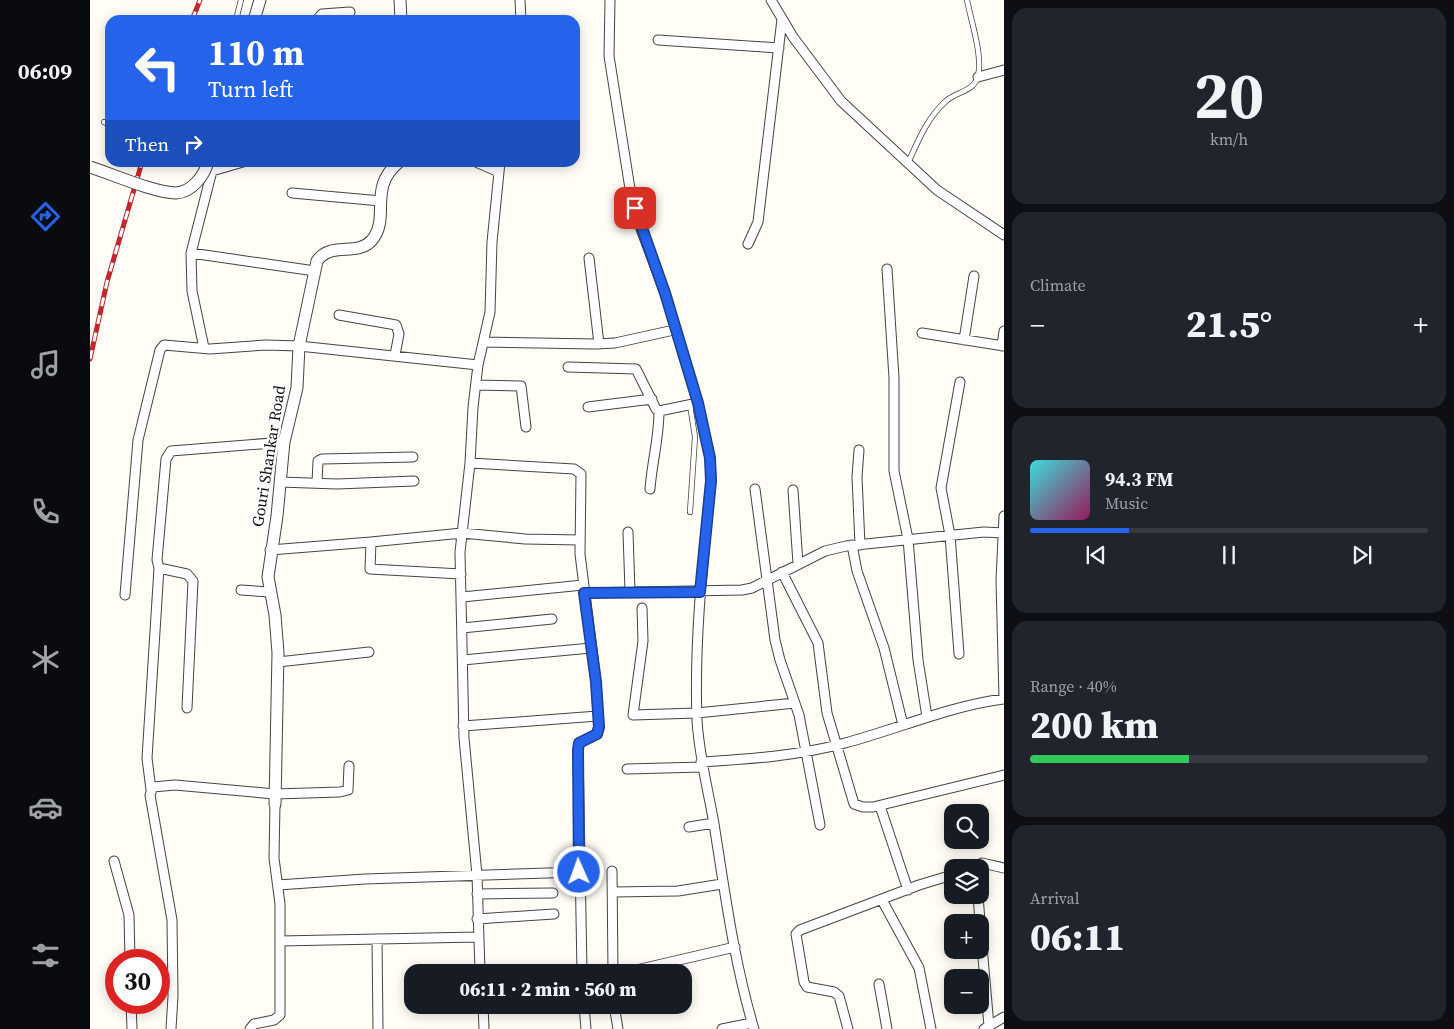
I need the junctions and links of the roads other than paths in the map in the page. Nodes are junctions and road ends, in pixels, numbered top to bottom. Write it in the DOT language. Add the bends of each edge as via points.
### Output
graph roads {
  1 [pos="241,0"];
  2 [pos="260,0"];
  3 [pos="400,0"];
  4 [pos="520,0"];
  5 [pos="610,0"];
  6 [pos="771,0"];
  7 [pos="966,0"];
  8 [pos="350,12"];
  9 [pos="237,15"];
  10 [pos="256,15"];
  11 [pos="321,15"];
  12 [pos="401,15"];
  13 [pos="521,15"];
  14 [pos="782,19"];
  15 [pos="658,40"];
  16 [pos="779,48"];
  17 [pos="1004,70"];
  18 [pos="978,76"];
  19 [pos="908,163"];
  20 [pos="90,167"];
  21 [pos="206,167"];
  22 [pos="226,167"];
  23 [pos="393,167"];
  24 [pos="500,167"];
  25 [pos="292,193"];
  26 [pos="381,201"];
  27 [pos="1004,235"];
  28 [pos="748,244"];
  29 [pos="191,253"];
  30 [pos="589,258"];
  31 [pos="887,269"];
  32 [pos="315,271"];
  33 [pos="974,276"];
  34 [pos="339,315"];
  35 [pos="674,330"];
  36 [pos="1004,332"];
  37 [pos="922,334"];
  38 [pos="964,340"];
  39 [pos="485,342"];
  40 [pos="599,344"];
  41 [pos="299,346"];
  42 [pos="1003,346"];
  43 [pos="204,348"];
  44 [pos="396,355"];
  45 [pos="478,365"];
  46 [pos="568,367"];
  47 [pos="960,382"];
  48 [pos="476,385"];
  49 [pos="652,399"];
  50 [pos="694,404"];
  51 [pos="588,407"];
  52 [pos="659,411"];
  53 [pos="526,427"];
  54 [pos="284,442"];
  55 [pos="859,450"];
  56 [pos="413,457"];
  57 [pos="470,463"];
  58 [pos="414,481"];
  59 [pos="280,482"];
  60 [pos="317,483"];
  61 [pos="650,488"];
  62 [pos="755,488"];
  63 [pos="793,490"];
  64 [pos="690,512"];
  65 [pos="1004,516"];
  66 [pos="628,532"];
  67 [pos="462,533"];
  68 [pos="1003,533"];
  69 [pos="950,535"];
  70 [pos="908,539"];
  71 [pos="580,540"];
  72 [pos="371,542"];
  73 [pos="856,545"];
  74 [pos="270,550"];
  75 [pos="798,564"];
  76 [pos="158,568"];
  77 [pos="782,572"];
  78 [pos="461,574"];
  79 [pos="766,580"];
  80 [pos="584,589"];
  81 [pos="241,590"];
  82 [pos="630,591"];
  83 [pos="270,592"];
  84 [pos="700,592"];
  85 [pos="125,595"];
  86 [pos="462,597"];
  87 [pos="1003,604"];
  88 [pos="642,608"];
  89 [pos="552,619"];
  90 [pos="462,628"];
  91 [pos="1003,632"];
  92 [pos="591,648"];
  93 [pos="369,652"];
  94 [pos="959,654"];
  95 [pos="1003,656"];
  96 [pos="463,660"];
  97 [pos="278,662"];
  98 [pos="1004,699"];
  99 [pos="795,703"];
  100 [pos="186,708"];
  101 [pos="697,713"];
  102 [pos="598,716"];
  103 [pos="927,717"];
  104 [pos="903,725"];
  105 [pos="464,726"];
  106 [pos="836,745"];
  107 [pos="806,750"];
  108 [pos="701,765"];
  109 [pos="350,766"];
  110 [pos="627,768"];
  111 [pos="1004,775"];
  112 [pos="151,790"];
  113 [pos="275,799"];
  114 [pos="880,806"];
  115 [pos="714,823"];
  116 [pos="820,825"];
  117 [pos="689,827"];
  118 [pos="114,861"];
  119 [pos="989,865"];
  120 [pos="1004,868"];
  121 [pos="612,871"];
  122 [pos="579,872"];
  123 [pos="478,875"];
  124 [pos="944,878"];
  125 [pos="722,884"];
  126 [pos="278,885"];
  127 [pos="908,890"];
  128 [pos="613,892"];
  129 [pos="553,893"];
  130 [pos="477,894"];
  131 [pos="882,900"];
  132 [pos="554,914"];
  133 [pos="477,919"];
  134 [pos="478,937"];
  135 [pos="377,939"];
  136 [pos="280,942"];
  137 [pos="735,947"];
  138 [pos="130,949"];
  139 [pos="982,959"];
  140 [pos="480,964"];
  141 [pos="582,964"];
  142 [pos="613,964"];
  143 [pos="662,964"];
  144 [pos="879,984"];
  145 [pos="132,1014"];
  146 [pos="483,1014"];
  147 [pos="585,1014"];
  148 [pos="616,1014"];
  149 [pos="1004,1017"];
  150 [pos="753,1026"];
  151 [pos="986,1028"];
  152 [pos="132,1029"];
  153 [pos="171,1029"];
  154 [pos="250,1029"];
  155 [pos="378,1029"];
  156 [pos="484,1029"];
  157 [pos="586,1029"];
  158 [pos="618,1029"];
  159 [pos="722,1029"];
  160 [pos="848,1029"];
  161 [pos="886,1029"];
  162 [pos="931,1029"];
  1 -- 9 [label="lane"];
  2 -- 10 [label="street"];
  3 -- 12 [label="street"];
  4 -- 13 [label="street"];
  5 -- 35 [label="street" via="609,56 631,195 665,293"];
  6 -- 14 [label="street"];
  7 -- 18 [label="lane" via="979,60"];
  8 -- 11 [label="street"];
  14 -- 16 [label="street"];
  14 -- 19 [label="street" via="841,102"];
  15 -- 16 [label="street"];
  16 -- 28 [label="street" via="758,222"];
  17 -- 18 [label="street"];
  18 -- 19 [label="lane" via="974,84 948,99 935,112"];
  19 -- 27 [label="street" via="937,190"];
  20 -- 21 [label="street, bridge" via="177,193 194,186"];
  22 -- 29 [label="street" via="212,171"];
  23 -- 26 [label="street, Gouri Shankar Road" via="384,178"];
  24 -- 39 [label="street"];
  25 -- 26 [label="street"];
  26 -- 32 [label="street, Gouri Shankar Road" via="379,220 371,241 363,246 331,250 321,255"];
  29 -- 32 [label="street"];
  29 -- 43 [label="street" via="192,291"];
  30 -- 40 [label="street"];
  31 -- 70 [label="street" via="894,378 894,470"];
  32 -- 41 [label="street, Gouri Shankar Road"];
  33 -- 38 [label="street"];
  34 -- 44 [label="street" via="396,325 399,334"];
  35 -- 40 [label="street"];
  35 -- 50 [label="street"];
  36 -- 42 [label="street"];
  37 -- 38 [label="street"];
  38 -- 42 [label="street"];
  39 -- 40 [label="street"];
  39 -- 45 [label="street"];
  41 -- 43 [label="street" via="266,344"];
  41 -- 44 [label="street"];
  41 -- 54 [label="street, Gouri Shankar Road" via="297,388"];
  43 -- 85 [label="street" via="169,344 160,350 138,440"];
  44 -- 45 [label="street"];
  45 -- 48 [label="street"];
  46 -- 49 [label="street" via="636,369"];
  47 -- 69 [label="street" via="940,488"];
  48 -- 53 [label="street" via="521,386"];
  48 -- 57 [label="street"];
  49 -- 51 [label="street"];
  49 -- 52 [label="street"];
  50 -- 52 [label="street"];
  50 -- 64 [label="lane"];
  50 -- 84 [label="street" via="710,458 711,481"];
  52 -- 61 [label="street"];
  54 -- 59 [label="street, Gouri Shankar Road"];
  54 -- 76 [label="street" via="169,452 164,472"];
  55 -- 73 [label="street"];
  56 -- 60 [label="street" via="322,459 317,466"];
  57 -- 67 [label="street"];
  57 -- 71 [label="street" via="578,471 582,480"];
  58 -- 60 [label="street"];
  59 -- 60 [label="street"];
  59 -- 74 [label="street, Gouri Shankar Road"];
  62 -- 79 [label="street"];
  63 -- 75 [label="street"];
  65 -- 68 [label="street"];
  66 -- 82 [label="street"];
  67 -- 71 [label="street" via="525,540"];
  67 -- 72 [label="street"];
  67 -- 78 [label="street"];
  68 -- 69 [label="street"];
  68 -- 87 [label="street"];
  69 -- 70 [label="street"];
  69 -- 94 [label="street"];
  70 -- 73 [label="street"];
  70 -- 103 [label="street" via="918,660"];
  71 -- 80 [label="street"];
  72 -- 74 [label="street"];
  72 -- 78 [label="street" via="370,569"];
  73 -- 75 [label="street" via="825,551"];
  73 -- 104 [label="street" via="857,571 884,648"];
  74 -- 83 [label="street, Gouri Shankar Road"];
  75 -- 77 [label="street"];
  76 -- 100 [label="street" via="188,574 193,581"];
  76 -- 112 [label="street" via="147,758"];
  77 -- 79 [label="street"];
  77 -- 106 [label="street" via="818,643 824,701"];
  78 -- 86 [label="street"];
  79 -- 84 [label="street" via="742,590"];
  79 -- 99 [label="street" via="780,660"];
  80 -- 82 [label="street"];
  80 -- 86 [label="street"];
  80 -- 92 [label="street"];
  81 -- 83 [label="street"];
  82 -- 84 [label="street"];
  83 -- 97 [label="street, Gouri Shankar Road"];
  84 -- 101 [label="street"];
  86 -- 90 [label="street"];
  87 -- 91 [label="street"];
  88 -- 101 [label="street" via="643,641 633,715"];
  89 -- 90 [label="street"];
  90 -- 96 [label="street"];
  91 -- 95 [label="street"];
  92 -- 96 [label="street"];
  92 -- 102 [label="street"];
  93 -- 97 [label="street"];
  95 -- 98 [label="street"];
  96 -- 105 [label="street"];
  97 -- 113 [label="street, Gouri Shankar Road"];
  98 -- 103 [label="street"];
  99 -- 101 [label="street"];
  99 -- 107 [label="street"];
  101 -- 108 [label="street"];
  102 -- 105 [label="street"];
  102 -- 122 [label="street" via="597,734 583,739 578,750"];
  103 -- 104 [label="street"];
  104 -- 106 [label="street"];
  105 -- 123 [label="street"];
  106 -- 107 [label="street"];
  106 -- 114 [label="street" via="854,804"];
  107 -- 108 [label="street"];
  107 -- 116 [label="street"];
  108 -- 110 [label="street"];
  108 -- 115 [label="street"];
  109 -- 113 [label="street" via="348,790"];
  111 -- 114 [label="street"];
  112 -- 113 [label="street" via="157,785 175,784"];
  112 -- 153 [label="street" via="161,871 172,920"];
  113 -- 126 [label="street" via="274,858"];
  114 -- 127 [label="street"];
  115 -- 117 [label="street"];
  115 -- 125 [label="street"];
  118 -- 138 [label="street" via="129,915"];
  119 -- 120 [label="street"];
  121 -- 128 [label="street"];
  122 -- 123 [label="street"];
  122 -- 141 [label="street"];
  123 -- 126 [label="street"];
  123 -- 130 [label="street"];
  124 -- 127 [label="street"];
  125 -- 128 [label="street" via="678,891"];
  125 -- 137 [label="street"];
  126 -- 136 [label="street"];
  127 -- 131 [label="street"];
  128 -- 142 [label="street"];
  129 -- 130 [label="street"];
  130 -- 133 [label="street"];
  131 -- 160 [label="street" via="796,934 807,987 839,996"];
  131 -- 162 [label="street" via="919,968"];
  132 -- 133 [label="street"];
  133 -- 134 [label="street"];
  134 -- 135 [label="street"];
  134 -- 140 [label="street"];
  135 -- 136 [label="street"];
  135 -- 155 [label="street"];
  136 -- 154 [label="street" via="280,1015 274,1020 254,1024"];
  137 -- 143 [label="street"];
  137 -- 150 [label="street"];
  139 -- 151 [label="street"];
  144 -- 161 [label="street"];
  145 -- 152 [label="street"];
  146 -- 156 [label="street"];
  147 -- 157 [label="street"];
  148 -- 158 [label="street"];
  149 -- 151 [label="street"];
  150 -- 159 [label="street"];
}
